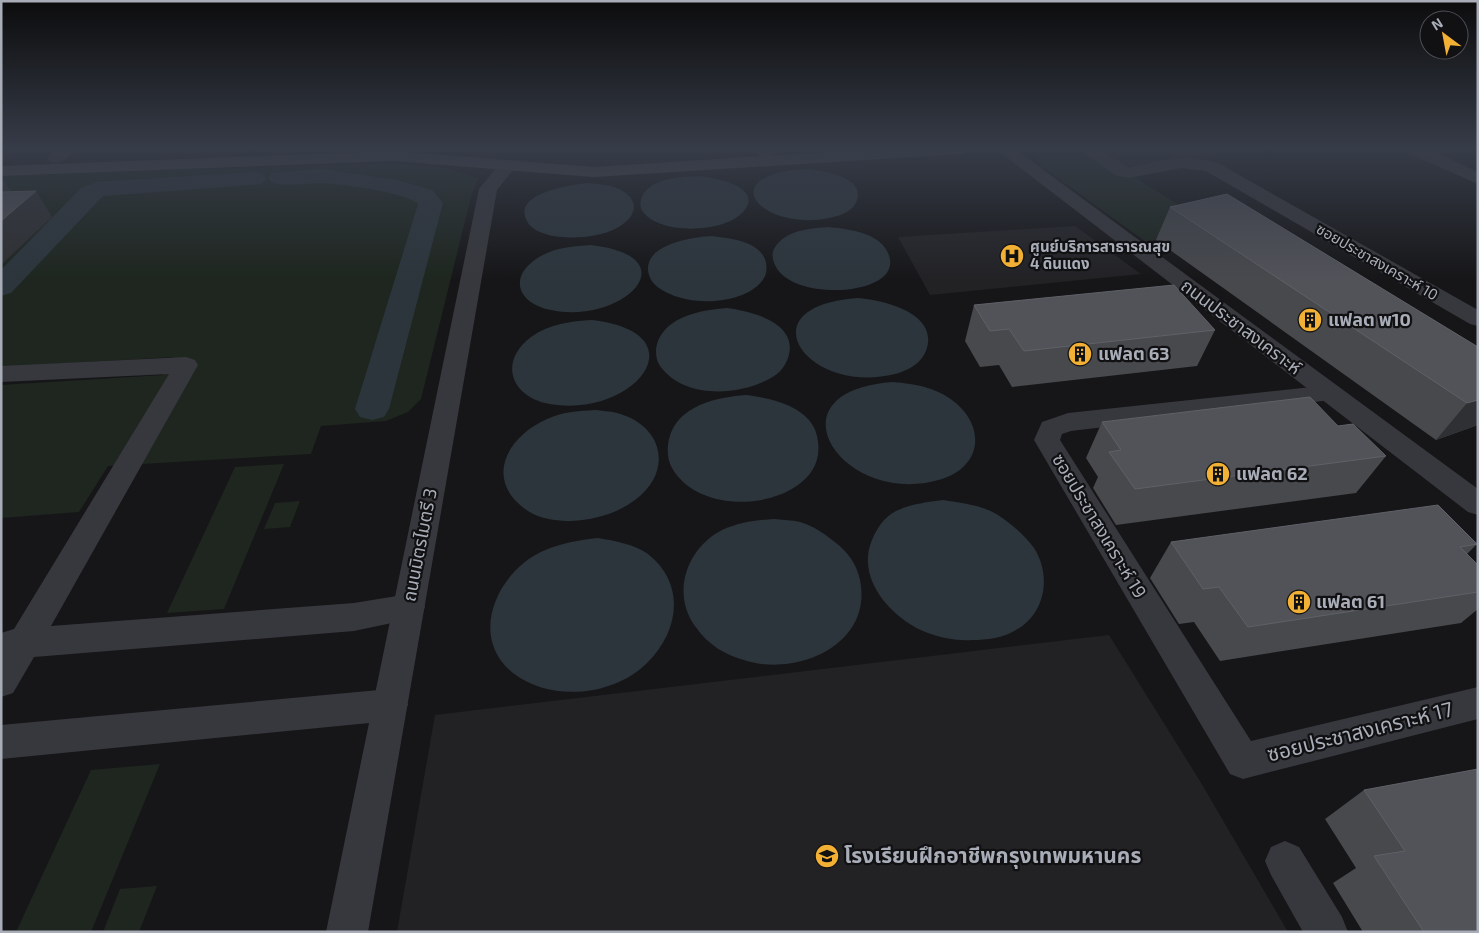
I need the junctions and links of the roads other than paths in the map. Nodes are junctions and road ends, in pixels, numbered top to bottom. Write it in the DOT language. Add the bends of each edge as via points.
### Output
graph roads {
  1 [pos="487,193"];
  2 [pos="1062,193"];
  3 [pos="1257,193"];
  4 [pos="1478,319"];
  5 [pos="1,374"];
  6 [pos="1330,394"];
  7 [pos="1478,504"];
  8 [pos="409,607"];
  9 [pos="13,644"];
  10 [pos="1,682"];
  11 [pos="1478,703"];
  12 [pos="390,705"];
  13 [pos="1,742"];
  14 [pos="1242,761"];
  15 [pos="1285,861"];
  16 [pos="346,932"];
  17 [pos="1327,932"];
  1 -- 8 [label="street, ถนนมิตรไมตรี 3"];
  2 -- 6 [label="street, ถนนประชาสงเคราะห์"];
  3 -- 4 [label="street, ซอยประชาสงเคราะห์ 10"];
  5 -- 9 [label="street" via="186,365"];
  6 -- 7 [label="street, ถนนประชาสงเคราะห์"];
  6 -- 14 [label="street, ซอยประชาสงเคราะห์ 19" via="1068,422 1051,428 1046,440"];
  8 -- 9 [label="street" via="354,617"];
  8 -- 12 [label="street, ถนนมิตรไมตรี 3"];
  9 -- 10 [label="street"];
  11 -- 14 [label="street, ซอยประชาสงเคราะห์ 17"];
  12 -- 13 [label="street"];
  12 -- 16 [label="street, ถนนมิตรไมตรี 3"];
  15 -- 17 [label="street"];
}
